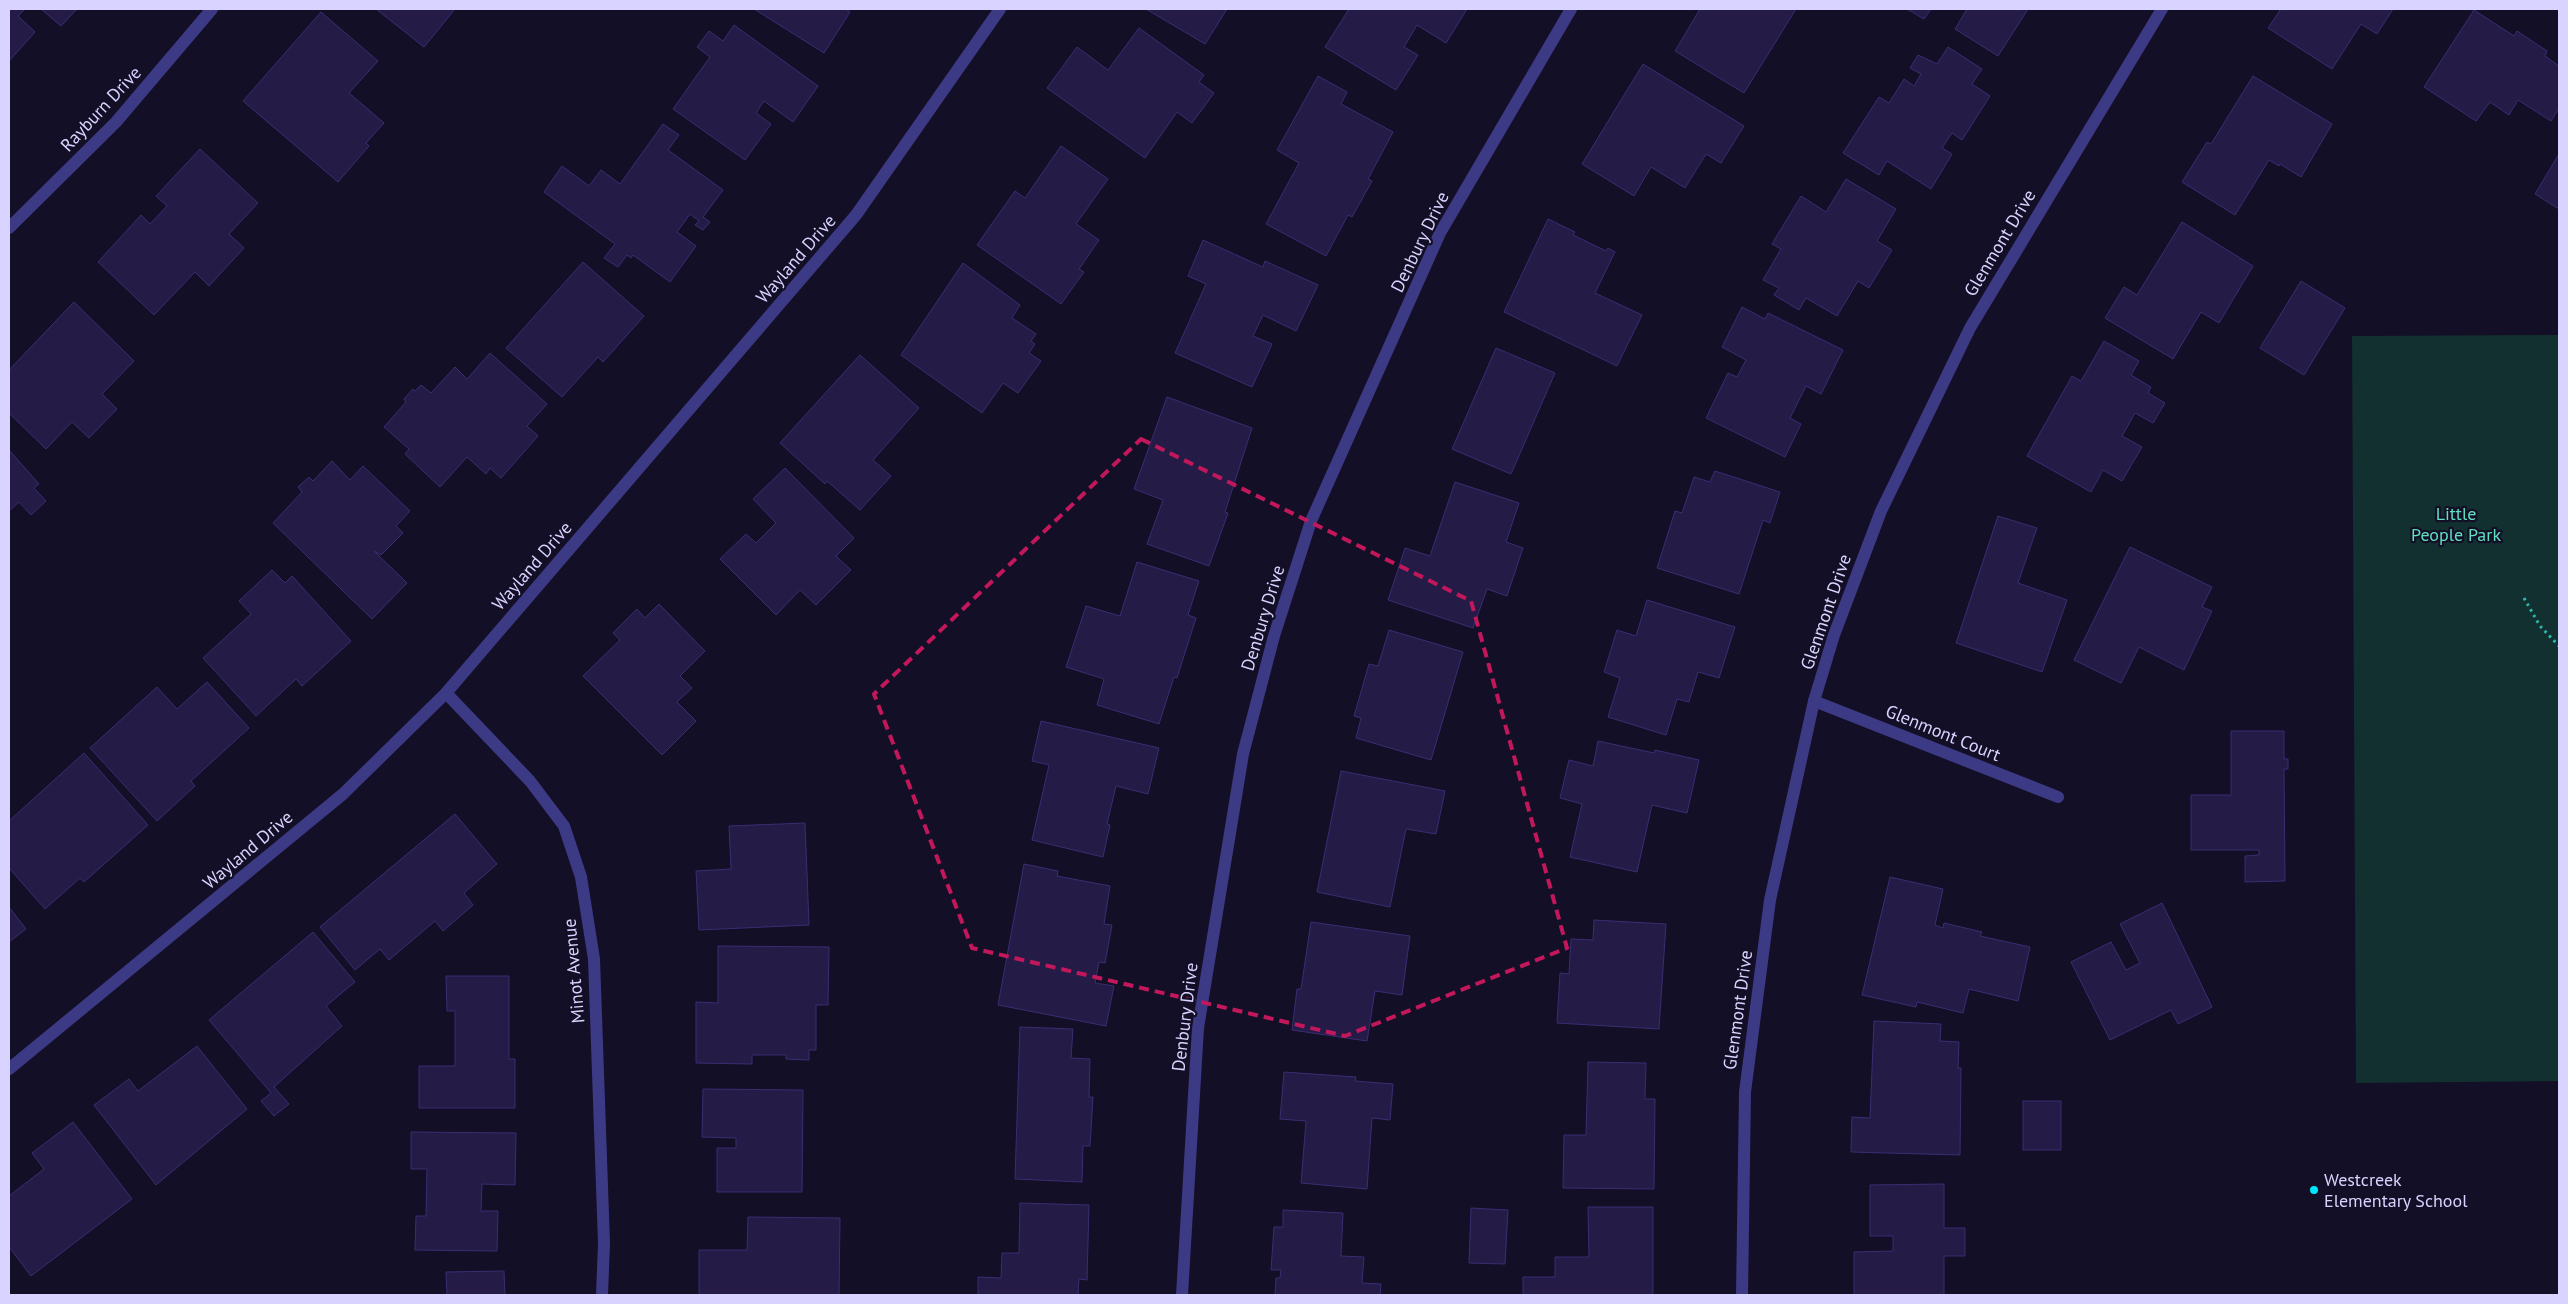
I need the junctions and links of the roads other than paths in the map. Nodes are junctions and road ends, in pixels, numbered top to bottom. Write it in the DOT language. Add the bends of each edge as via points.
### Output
graph roads {
  1 [pos="212,9"];
  2 [pos="1000,9"];
  3 [pos="1571,9"];
  4 [pos="2162,9"];
  5 [pos="9,228"];
  6 [pos="446,693"];
  7 [pos="1814,701"];
  8 [pos="2058,797"];
  9 [pos="9,1069"];
  10 [pos="602,1295"];
  11 [pos="1182,1295"];
  12 [pos="1742,1295"];
  1 -- 5 [label="street, Rayburn Drive" via="116,122"];
  2 -- 6 [label="street, Wayland Drive" via="856,215"];
  3 -- 11 [label="street, Denbury Drive" via="1440,233 1311,521 1274,636 1243,754 1198,1028"];
  4 -- 7 [label="street, Glenmont Drive" via="1970,328 1881,511 1834,635"];
  6 -- 9 [label="street, Wayland Drive" via="343,794"];
  6 -- 10 [label="street, Minot Avenue" via="530,781 564,826 581,877 594,958 604,1243"];
  7 -- 8 [label="street, Glenmont Court"];
  7 -- 12 [label="street, Glenmont Drive" via="1770,900 1745,1092"];
}
